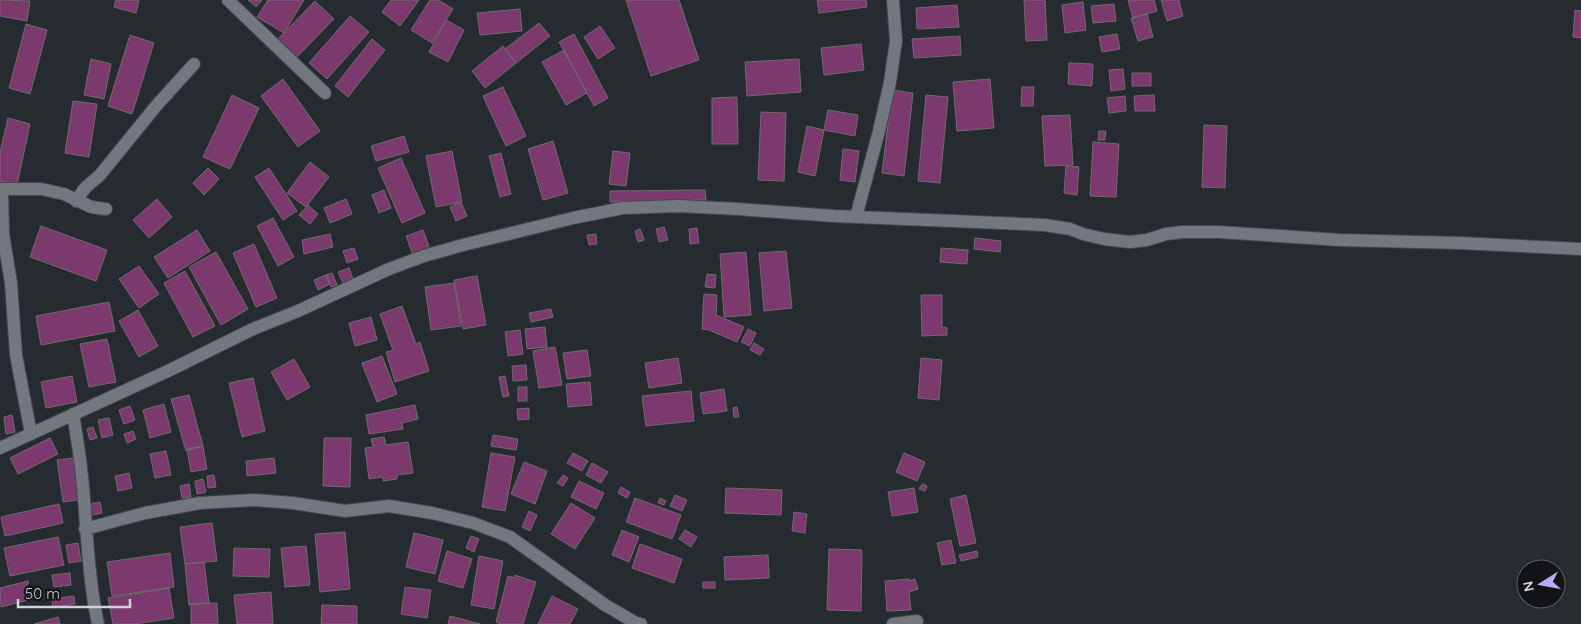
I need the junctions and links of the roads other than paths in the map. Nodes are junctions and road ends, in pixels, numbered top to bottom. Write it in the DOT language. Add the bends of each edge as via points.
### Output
graph roads {
  1 [pos="228,0"];
  2 [pos="893,0"];
  3 [pos="194,64"];
  4 [pos="325,94"];
  5 [pos="1,189"];
  6 [pos="76,201"];
  7 [pos="106,209"];
  8 [pos="856,217"];
  9 [pos="1581,249"];
  10 [pos="73,414"];
  11 [pos="31,434"];
  12 [pos="0,448"];
  13 [pos="86,529"];
  14 [pos="917,621"];
  15 [pos="98,624"];
  16 [pos="638,624"];
  17 [pos="893,624"];
  1 -- 4 [label="street"];
  2 -- 8 [label="street" via="896,42 890,82"];
  3 -- 6 [label="street"];
  5 -- 6 [label="street" via="41,188"];
  5 -- 11 [label="street" via="16,355"];
  6 -- 7 [label="street"];
  8 -- 9 [label="street" via="1045,225 1130,242 1182,232 1219,232"];
  8 -- 10 [label="street" via="738,208 642,207 523,230 424,256 389,269"];
  10 -- 11 [label="street"];
  10 -- 13 [label="street"];
  11 -- 12 [label="street"];
  13 -- 15 [label="street"];
  13 -- 16 [label="street" via="200,503 254,500 345,511 389,506 432,513 510,537 605,606"];
  14 -- 17 [label="street"];
}
